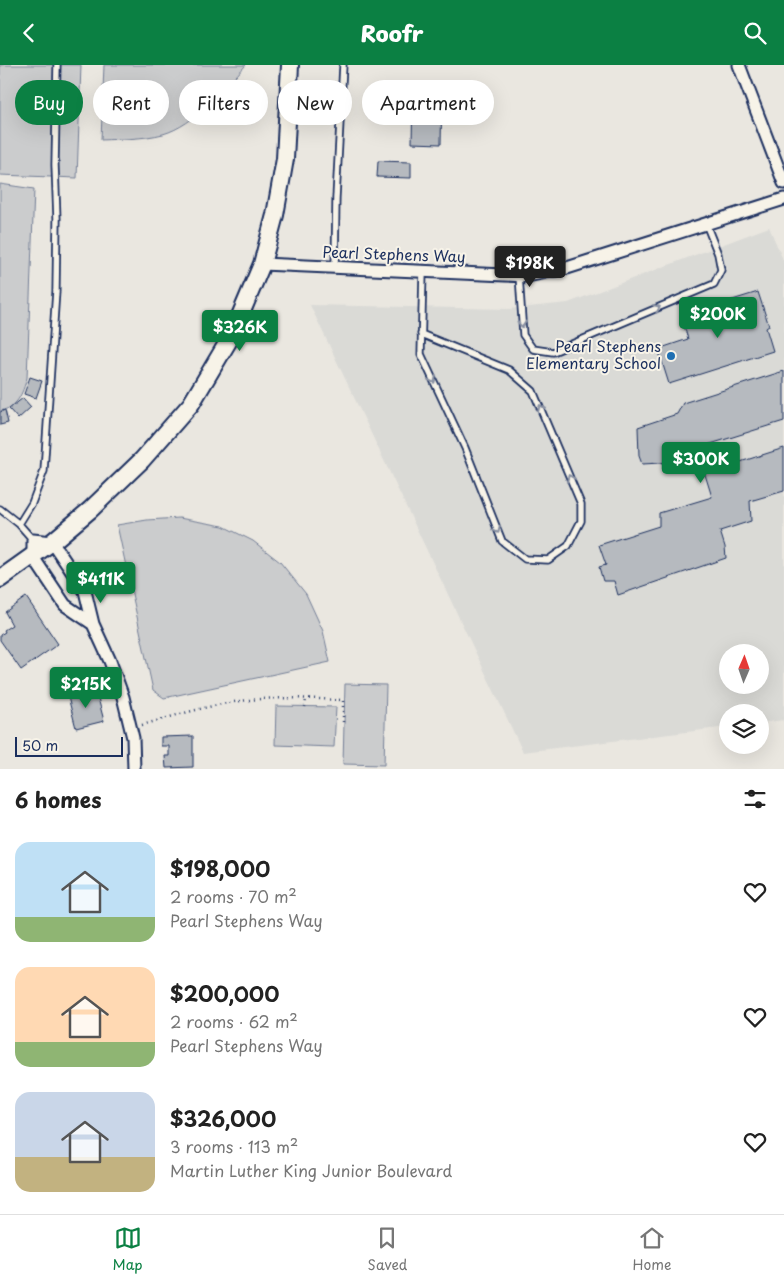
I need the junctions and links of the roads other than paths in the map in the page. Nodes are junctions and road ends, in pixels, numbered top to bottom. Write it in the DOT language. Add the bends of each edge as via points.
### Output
graph roads {
  1 [pos="57,65"];
  2 [pos="290,65"];
  3 [pos="343,65"];
  4 [pos="739,65"];
  5 [pos="784,183"];
  6 [pos="784,199"];
  7 [pos="706,224"];
  8 [pos="262,264"];
  9 [pos="335,268"];
  10 [pos="423,271"];
  11 [pos="519,275"];
  12 [pos="421,334"];
  13 [pos="0,510"];
  14 [pos="19,524"];
  15 [pos="33,540"];
  16 [pos="52,542"];
  17 [pos="32,557"];
  18 [pos="0,579"];
  19 [pos="93,624"];
  20 [pos="134,769"];
  1 -- 14 [label="lane" via="56,291 44,471 32,503"];
  2 -- 8 [label="street" via="284,159 275,215"];
  3 -- 9 [label="lane"];
  4 -- 5 [label="street"];
  6 -- 7 [label="street, Pearl Stephens Way"];
  7 -- 11 [label="street, Pearl Stephens Way" via="567,268"];
  11 -- 7 [label="lane, one-way" via="522,335 533,349 553,352 714,283 721,270"];
  8 -- 9 [label="street, Pearl Stephens Way"];
  8 -- 16 [label="street" via="232,335 191,404 142,460"];
  9 -- 10 [label="street, Pearl Stephens Way"];
  10 -- 11 [label="street, Pearl Stephens Way"];
  10 -- 12 [label="lane"];
  12 -- 12 [label="lane, one-way" via="421,354 465,448 502,541 525,559 548,560 568,546 581,521 581,504 533,391 509,370"];
  13 -- 14 [label="lane"];
  14 -- 15 [label="lane"];
  15 -- 16 [label="street"];
  15 -- 17 [label="street"];
  16 -- 17 [label="street"];
  16 -- 19 [label="street" via="85,591"];
  17 -- 18 [label="street"];
  17 -- 19 [label="street" via="65,605"];
  19 -- 20 [label="street" via="110,661 134,738"];
}
